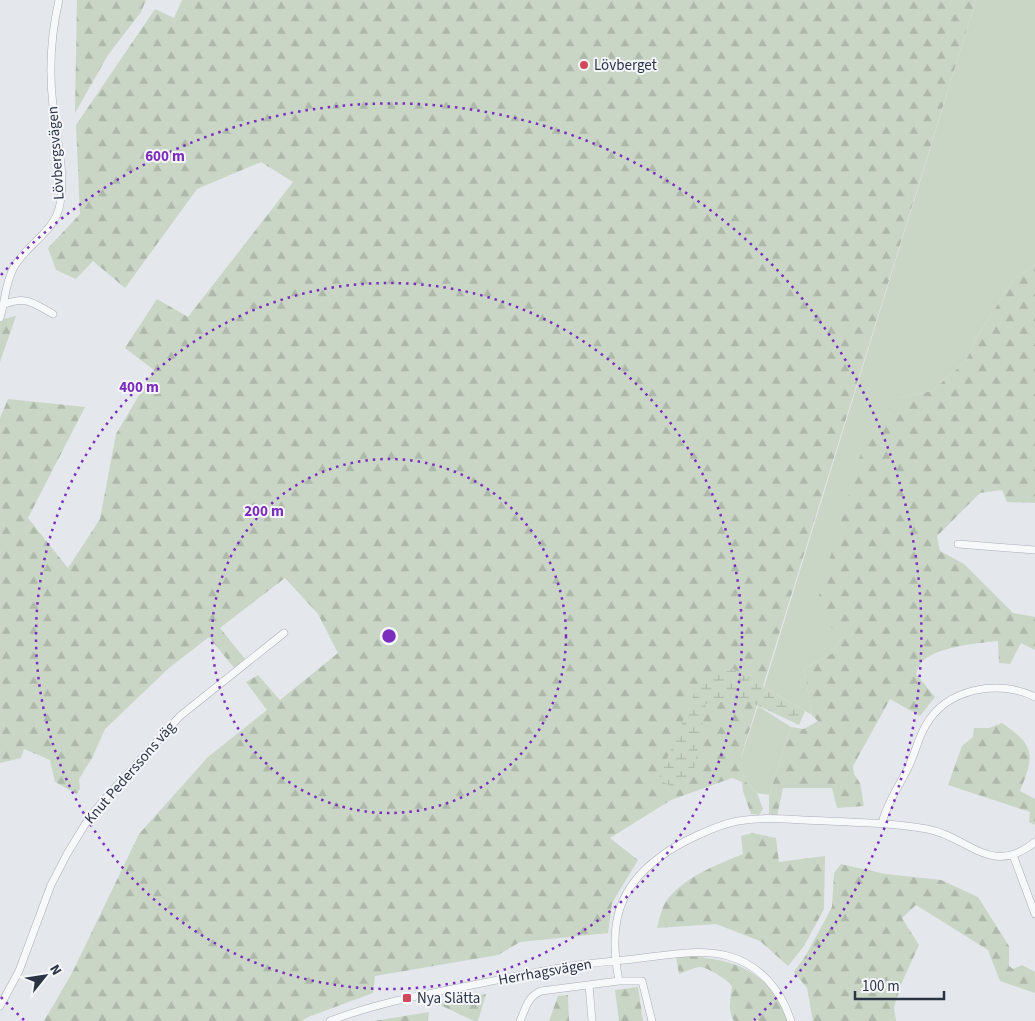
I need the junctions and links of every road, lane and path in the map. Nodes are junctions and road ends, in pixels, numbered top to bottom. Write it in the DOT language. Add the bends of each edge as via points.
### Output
graph roads {
  1 [pos="59,0"];
  2 [pos="0,296"];
  3 [pos="5,304"];
  4 [pos="52,314"];
  5 [pos="0,318"];
  6 [pos="958,544"];
  7 [pos="1035,550"];
  8 [pos="284,633"];
  9 [pos="1035,697"];
  10 [pos="882,823"];
  11 [pos="1035,842"];
  12 [pos="1013,855"];
  13 [pos="1035,914"];
  14 [pos="616,961"];
  15 [pos="619,981"];
  16 [pos="589,986"];
  17 [pos="0,1006"];
  18 [pos="340,1019"];
  19 [pos="330,1021"];
  20 [pos="520,1021"];
  21 [pos="592,1021"];
  22 [pos="652,1021"];
  23 [pos="791,1021"];
  1 -- 3 [label="street, Lövbergsvägen" via="54,29 52,104 61,202 56,219 14,268"];
  2 -- 3 [label="street"];
  3 -- 4 [label="street" via="21,300"];
  3 -- 5 [label="street, Lövbergsvägen"];
  6 -- 7 [label="street"];
  8 -- 17 [label="street, Knut Pederssons väg" via="180,716 89,818 51,885 20,971"];
  9 -- 10 [label="street" via="1014,689 995,687 974,690 950,700 927,723"];
  10 -- 12 [label="street" via="936,831 984,854"];
  10 -- 14 [label="street" via="750,819 730,823 691,839 666,852 635,879 620,906 616,923"];
  11 -- 12 [label="street"];
  12 -- 13 [label="street"];
  14 -- 15 [label="street"];
  14 -- 18 [label="street, Herrhagsvägen" via="444,990 378,1005"];
  14 -- 23 [label="street, Herrhagsvägen" via="692,954 728,956 768,980 781,998"];
  15 -- 16 [label="street, Herrhagsvägen"];
  15 -- 22 [label="street, Herrhagsvägen" via="642,981"];
  16 -- 20 [label="street, Herrhagsvägen" via="533,994"];
  16 -- 21 [label="street, Herrhagsvägen"];
  18 -- 19 [label="street, Herrhagsvägen"];
}
